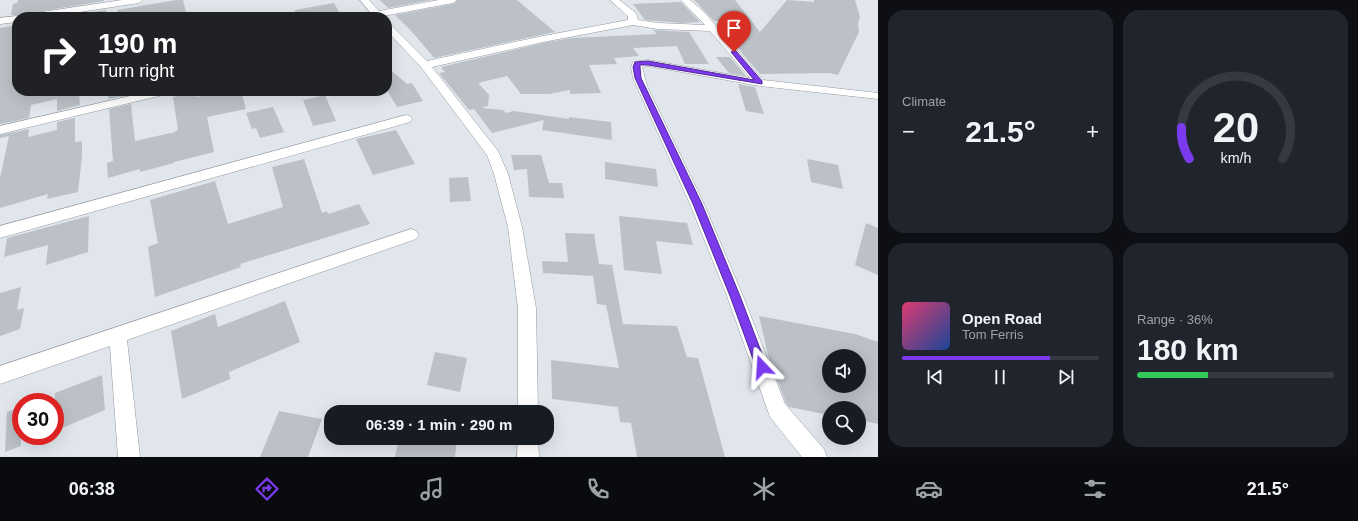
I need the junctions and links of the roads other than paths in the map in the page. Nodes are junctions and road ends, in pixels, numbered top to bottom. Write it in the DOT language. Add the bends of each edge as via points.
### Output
graph roads {
  1 [pos="139,0"];
  2 [pos="364,0"];
  3 [pos="453,0"];
  4 [pos="614,0"];
  5 [pos="685,0"];
  6 [pos="71,12"];
  7 [pos="374,12"];
  8 [pos="392,13"];
  9 [pos="12,20"];
  10 [pos="0,21"];
  11 [pos="633,22"];
  12 [pos="714,28"];
  13 [pos="392,31"];
  14 [pos="424,65"];
  15 [pos="760,83"];
  16 [pos="123,96"];
  17 [pos="878,96"];
  18 [pos="406,119"];
  19 [pos="0,130"];
  20 [pos="0,232"];
  21 [pos="411,236"];
  22 [pos="118,334"];
  23 [pos="0,375"];
  24 [pos="528,405"];
  25 [pos="528,445"];
  26 [pos="129,457"];
  27 [pos="528,457"];
  28 [pos="816,457"];
  1 -- 6 [label="street" via="113,7"];
  2 -- 7 [label="street"];
  3 -- 8 [label="street"];
  4 -- 11 [label="street" via="633,15"];
  5 -- 12 [label="street"];
  9 -- 10 [label="street"];
  11 -- 12 [label="street" via="658,26"];
  11 -- 14 [label="street"];
  12 -- 15 [label="street"];
  13 -- 14 [label="street"];
  14 -- 24 [label="street" via="493,154 501,174 515,227 527,308"];
  15 -- 17 [label="street"];
  15 -- 28 [label="street" via="648,63 637,64 636,67 638,78 706,225 777,410"];
  16 -- 19 [label="street"];
  18 -- 20 [label="street"];
  21 -- 22 [label="street"];
  22 -- 23 [label="street"];
  22 -- 26 [label="street"];
  25 -- 27 [label="street"];
}
